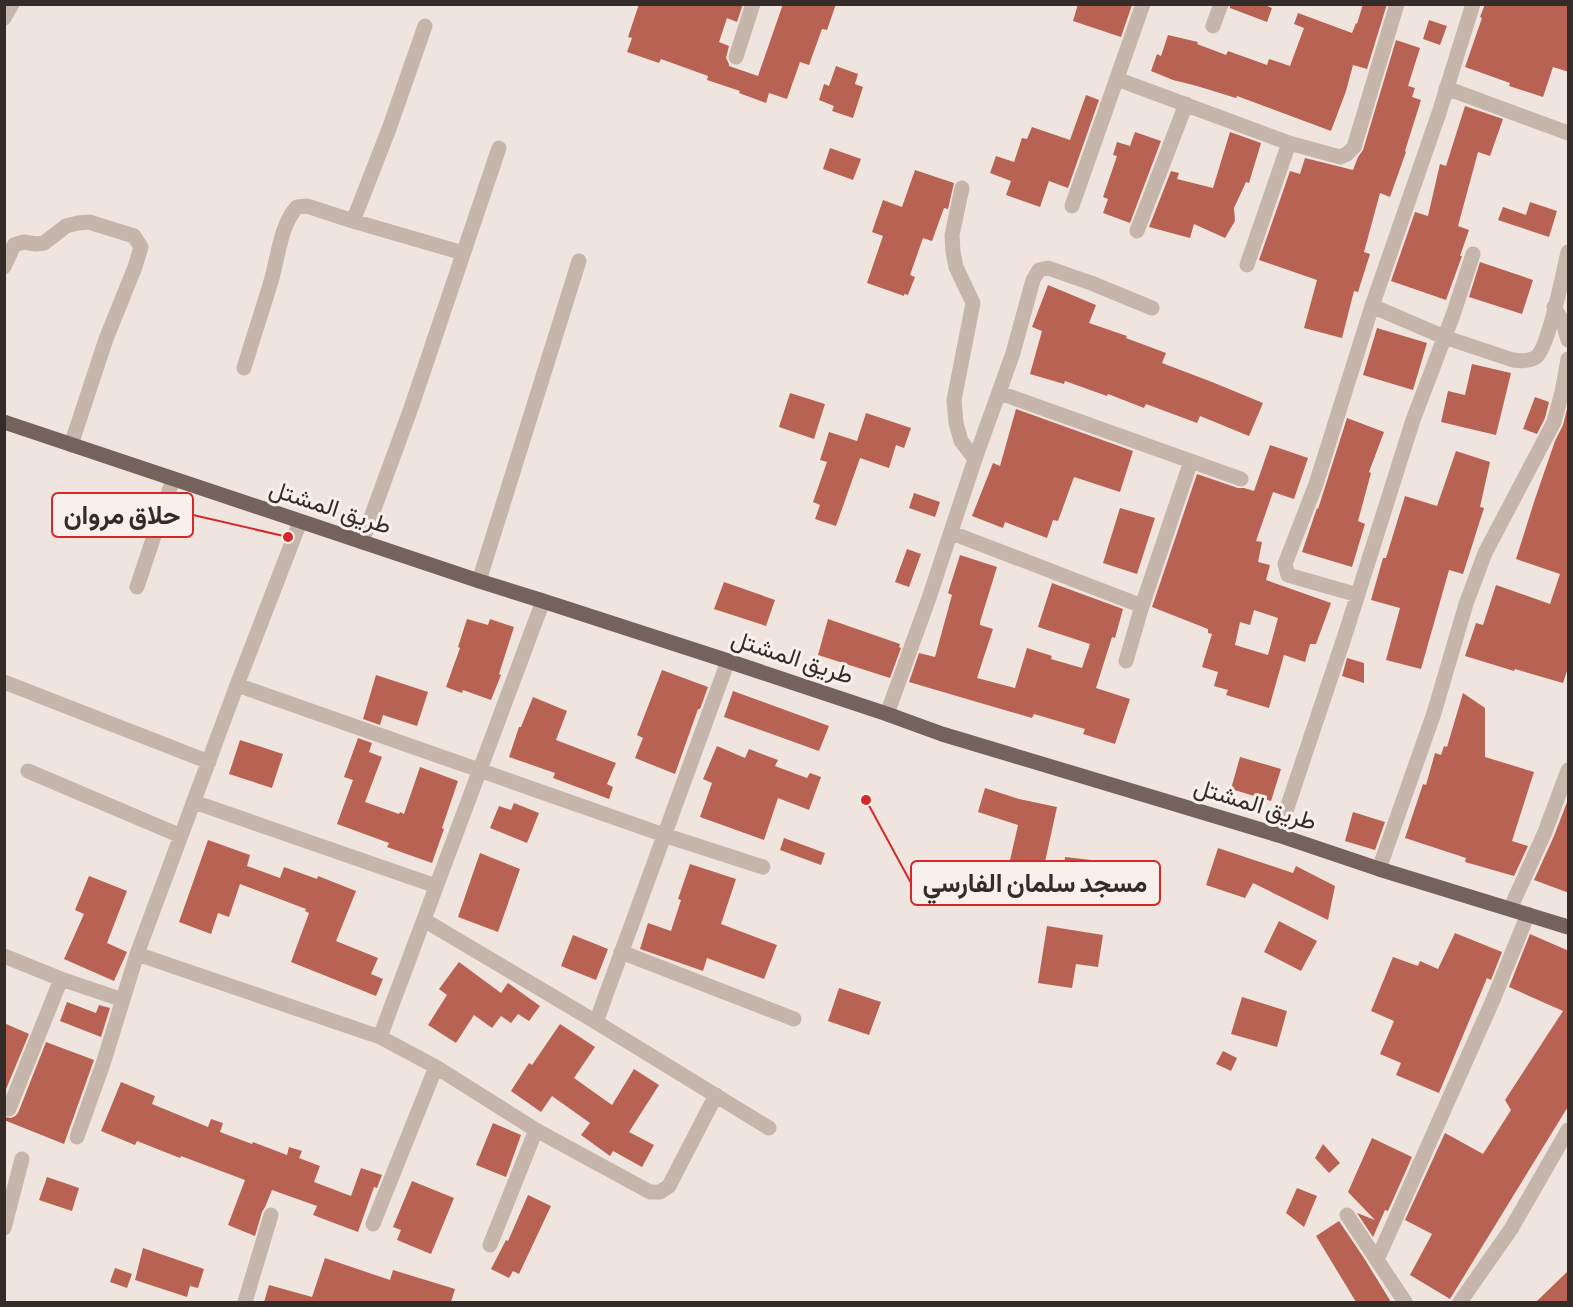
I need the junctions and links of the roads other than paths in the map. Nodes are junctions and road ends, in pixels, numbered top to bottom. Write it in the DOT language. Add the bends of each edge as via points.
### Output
graph roads {
  1 [pos="12,4"];
  2 [pos="753,4"];
  3 [pos="1143,4"];
  4 [pos="1221,4"];
  5 [pos="1397,4"];
  6 [pos="1473,4"];
  7 [pos="4,18"];
  8 [pos="425,26"];
  9 [pos="1213,26"];
  10 [pos="736,57"];
  11 [pos="1117,79"];
  12 [pos="1446,88"];
  13 [pos="1186,105"];
  14 [pos="1569,134"];
  15 [pos="1289,143"];
  16 [pos="499,148"];
  17 [pos="962,188"];
  18 [pos="1072,206"];
  19 [pos="352,221"];
  20 [pos="1137,231"];
  21 [pos="1569,252"];
  22 [pos="463,253"];
  23 [pos="1473,254"];
  24 [pos="579,261"];
  25 [pos="1247,265"];
  26 [pos="4,267"];
  27 [pos="1372,306"];
  28 [pos="1152,308"];
  29 [pos="1554,308"];
  30 [pos="1444,337"];
  31 [pos="1569,340"];
  32 [pos="1569,359"];
  33 [pos="244,368"];
  34 [pos="1000,393"];
  35 [pos="4,422"];
  36 [pos="71,445"];
  37 [pos="975,459"];
  38 [pos="1191,461"];
  39 [pos="173,479"];
  40 [pos="1241,479"];
  41 [pos="300,522"];
  42 [pos="952,533"];
  43 [pos="362,542"];
  44 [pos="479,581"];
  45 [pos="137,587"];
  46 [pos="1358,595"];
  47 [pos="543,601"];
  48 [pos="1142,606"];
  49 [pos="728,661"];
  50 [pos="1126,661"];
  51 [pos="4,682"];
  52 [pos="237,685"];
  53 [pos="887,714"];
  54 [pos="209,762"];
  55 [pos="1569,770"];
  56 [pos="28,771"];
  57 [pos="479,771"];
  58 [pos="194,802"];
  59 [pos="664,835"];
  60 [pos="1278,835"];
  61 [pos="181,836"];
  62 [pos="763,867"];
  63 [pos="1379,869"];
  64 [pos="436,886"];
  65 [pos="1510,909"];
  66 [pos="1528,914"];
  67 [pos="424,920"];
  68 [pos="1569,927"];
  69 [pos="621,952"];
  70 [pos="137,954"];
  71 [pos="4,956"];
  72 [pos="61,979"];
  73 [pos="123,1000"];
  74 [pos="794,1019"];
  75 [pos="596,1022"];
  76 [pos="380,1036"];
  77 [pos="436,1067"];
  78 [pos="716,1095"];
  79 [pos="9,1109"];
  80 [pos="769,1128"];
  81 [pos="536,1130"];
  82 [pos="1569,1130"];
  83 [pos="77,1137"];
  84 [pos="22,1160"];
  85 [pos="271,1215"];
  86 [pos="1347,1215"];
  87 [pos="373,1224"];
  88 [pos="4,1228"];
  89 [pos="490,1245"];
  90 [pos="1377,1260"];
  91 [pos="245,1302"];
  92 [pos="1405,1302"];
  93 [pos="1460,1302"];
  1 -- 7 [label="street"];
  2 -- 10 [label="street"];
  3 -- 11 [label="street"];
  4 -- 9 [label="street"];
  5 -- 15 [label="street" via="1354,147 1341,157"];
  6 -- 12 [label="street"];
  8 -- 19 [label="street"];
  11 -- 13 [label="street"];
  11 -- 18 [label="street"];
  12 -- 14 [label="street"];
  12 -- 27 [label="street"];
  13 -- 15 [label="street"];
  13 -- 20 [label="street"];
  15 -- 25 [label="street"];
  16 -- 22 [label="street"];
  17 -- 37 [label="street" via="952,235 953,252 973,303 954,400 961,441"];
  19 -- 22 [label="street"];
  19 -- 33 [label="street" via="307,206 297,207 289,215"];
  21 -- 29 [label="street"];
  22 -- 43 [label="street"];
  23 -- 30 [label="street"];
  24 -- 44 [label="street"];
  26 -- 36 [label="street" via="14,245 44,243 66,226 78,223 89,222 134,236 141,248"];
  27 -- 30 [label="street"];
  27 -- 46 [label="street" via="1316,484 1285,564 1288,575"];
  28 -- 34 [label="street" via="1048,268 1039,270"];
  29 -- 30 [label="street" via="1536,358 1513,360"];
  29 -- 31 [label="street"];
  30 -- 46 [label="street" via="1413,420"];
  32 -- 63 [label="street" via="1554,422 1485,553 1466,604 1434,713"];
  34 -- 37 [label="street"];
  34 -- 38 [label="street"];
  35 -- 36 [label="main road, طريق المشتل"];
  36 -- 39 [label="main road, طريق المشتل"];
  37 -- 42 [label="street"];
  38 -- 40 [label="street"];
  38 -- 48 [label="street"];
  39 -- 41 [label="main road, طريق المشتل"];
  39 -- 45 [label="street"];
  41 -- 43 [label="main road, طريق المشتل"];
  41 -- 52 [label="street"];
  42 -- 48 [label="street"];
  42 -- 53 [label="street"];
  43 -- 44 [label="main road, طريق المشتل"];
  44 -- 47 [label="main road, طريق المشتل"];
  46 -- 60 [label="street"];
  47 -- 49 [label="main road, طريق المشتل"];
  47 -- 57 [label="street"];
  48 -- 50 [label="street"];
  49 -- 53 [label="main road, طريق المشتل"];
  49 -- 59 [label="street"];
  51 -- 54 [label="street"];
  52 -- 54 [label="street"];
  52 -- 57 [label="street"];
  53 -- 60 [label="main road, طريق المشتل"];
  54 -- 58 [label="street"];
  55 -- 65 [label="street"];
  56 -- 61 [label="street"];
  57 -- 59 [label="street"];
  57 -- 64 [label="street"];
  58 -- 61 [label="street"];
  58 -- 64 [label="street"];
  59 -- 62 [label="street"];
  59 -- 69 [label="street"];
  60 -- 63 [label="main road, طريق المشتل"];
  61 -- 70 [label="street"];
  63 -- 65 [label="main road, طريق المشتل"];
  64 -- 67 [label="street"];
  65 -- 66 [label="main road, طريق المشتل"];
  66 -- 68 [label="main road, طريق المشتل"];
  66 -- 90 [label="street"];
  67 -- 75 [label="street"];
  67 -- 76 [label="street"];
  69 -- 74 [label="street"];
  69 -- 75 [label="street"];
  70 -- 73 [label="street"];
  70 -- 76 [label="street"];
  71 -- 72 [label="street"];
  72 -- 73 [label="street"];
  72 -- 79 [label="street"];
  73 -- 83 [label="street"];
  75 -- 78 [label="street"];
  76 -- 77 [label="street"];
  77 -- 81 [label="street"];
  77 -- 87 [label="street"];
  78 -- 80 [label="street"];
  78 -- 81 [label="street" via="669,1186 660,1192 650,1192"];
  81 -- 89 [label="street"];
  82 -- 93 [label="street" via="1511,1229"];
  84 -- 88 [label="street"];
  85 -- 91 [label="street"];
  86 -- 90 [label="street"];
  90 -- 92 [label="street"];
}
